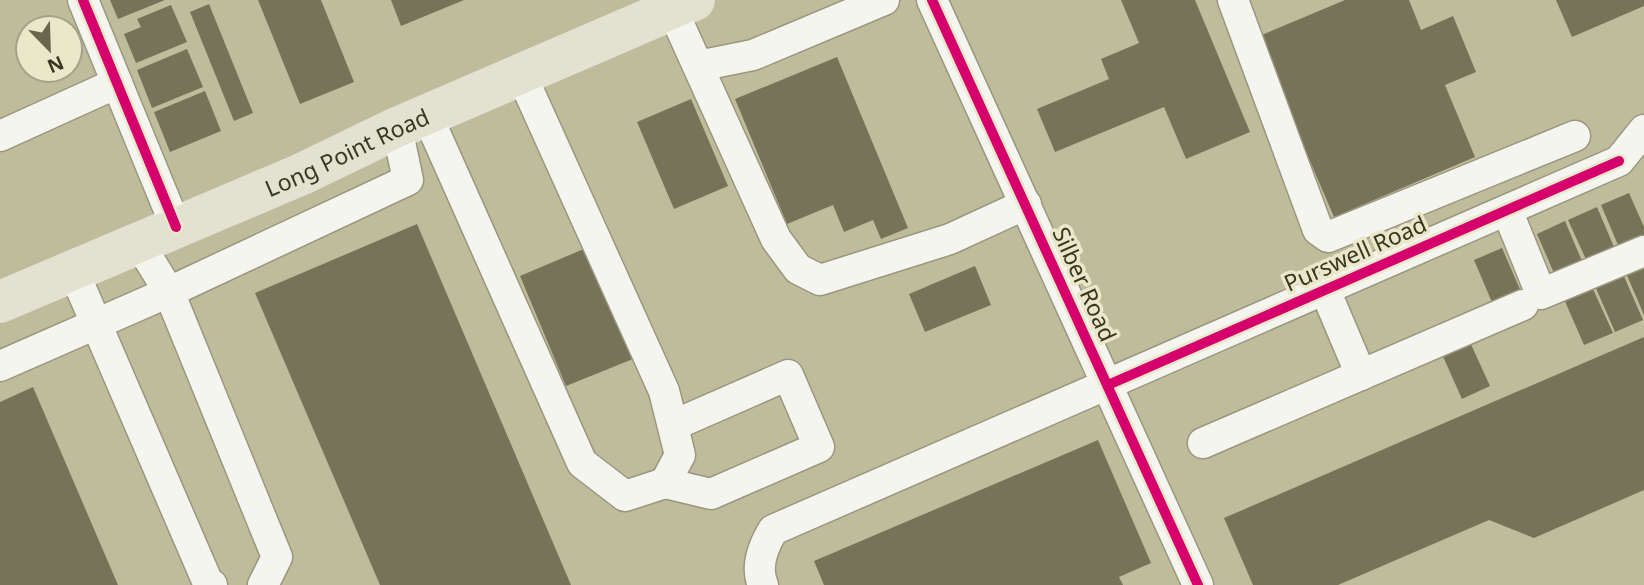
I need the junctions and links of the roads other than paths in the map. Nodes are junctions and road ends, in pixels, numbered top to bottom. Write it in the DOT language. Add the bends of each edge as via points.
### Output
graph roads {
  1 [pos="83,0"];
  2 [pos="884,0"];
  3 [pos="932,0"];
  4 [pos="1233,0"];
  5 [pos="685,3"];
  6 [pos="698,66"];
  7 [pos="521,74"];
  8 [pos="117,83"];
  9 [pos="412,122"];
  10 [pos="1644,130"];
  11 [pos="0,136"];
  12 [pos="1575,136"];
  13 [pos="1026,204"];
  14 [pos="1507,210"];
  15 [pos="176,227"];
  16 [pos="139,243"];
  17 [pos="1644,251"];
  18 [pos="73,270"];
  19 [pos="1325,290"];
  20 [pos="169,292"];
  21 [pos="0,302"];
  22 [pos="1523,305"];
  23 [pos="97,325"];
  24 [pos="0,366"];
  25 [pos="1361,375"];
  26 [pos="1108,385"];
  27 [pos="674,425"];
  28 [pos="1203,443"];
  29 [pos="665,482"];
  30 [pos="212,585"];
  31 [pos="263,585"];
  32 [pos="764,585"];
  33 [pos="1198,585"];
  1 -- 8 [label="street"];
  2 -- 6 [label="street" via="753,55"];
  3 -- 13 [label="street, Silber Road"];
  4 -- 12 [label="street" via="1318,230 1328,237"];
  5 -- 6 [label="street"];
  5 -- 7 [label="main road, Long Point Road"];
  6 -- 13 [label="street" via="776,239 799,270 820,280 950,239"];
  7 -- 9 [label="main road, Long Point Road"];
  7 -- 27 [label="street" via="664,391"];
  8 -- 11 [label="street"];
  8 -- 15 [label="street"];
  9 -- 15 [label="main road, Long Point Road"];
  9 -- 20 [label="street" via="408,180"];
  9 -- 29 [label="street" via="582,463 625,496"];
  10 -- 14 [label="street, Purswell Road" via="1619,161"];
  13 -- 26 [label="street, Silber Road"];
  14 -- 17 [label="street" via="1541,294"];
  14 -- 19 [label="street, Purswell Road"];
  15 -- 16 [label="main road, Long Point Road"];
  16 -- 18 [label="main road, Long Point Road"];
  16 -- 20 [label="street"];
  18 -- 21 [label="main road, Long Point Road"];
  18 -- 23 [label="street"];
  19 -- 25 [label="street"];
  19 -- 26 [label="street, Purswell Road"];
  20 -- 23 [label="street"];
  20 -- 31 [label="street" via="277,557"];
  22 -- 25 [label="street"];
  23 -- 24 [label="street"];
  23 -- 30 [label="street"];
  25 -- 28 [label="street"];
  26 -- 32 [label="street, Purswell Road" via="773,530 763,547"];
  26 -- 33 [label="street, Silber Road"];
  27 -- 29 [label="street" via="680,455"];
  27 -- 29 [label="street" via="788,375 819,447 711,494"];
}
